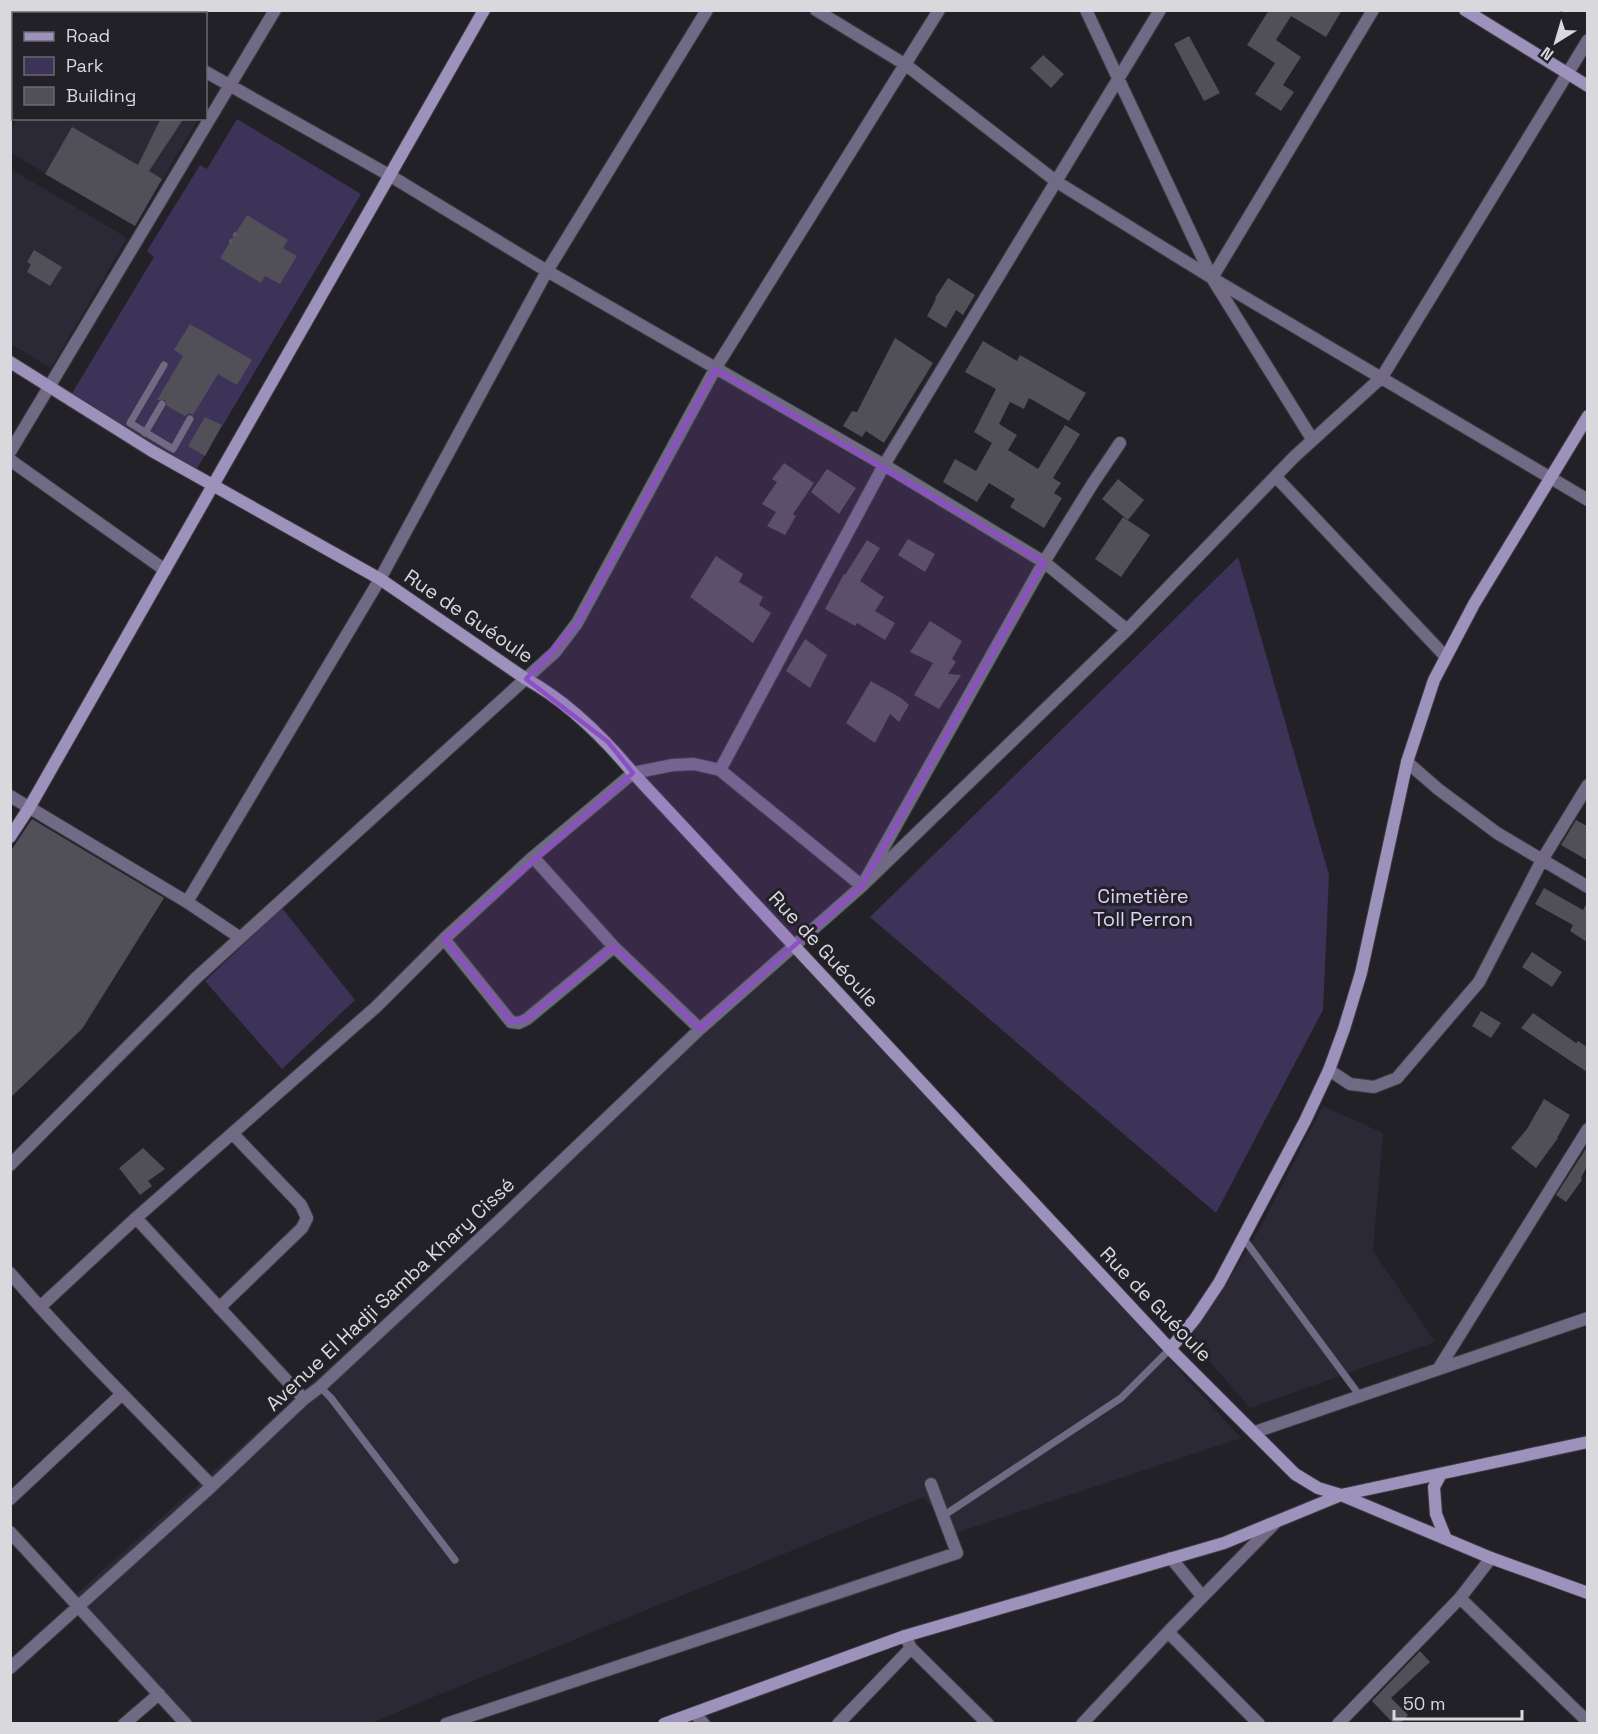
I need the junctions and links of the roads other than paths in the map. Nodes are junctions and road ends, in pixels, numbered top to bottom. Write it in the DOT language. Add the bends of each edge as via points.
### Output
graph roads {
  1 [pos="275,10"];
  2 [pos="484,10"];
  3 [pos="707,10"];
  4 [pos="816,10"];
  5 [pos="939,10"];
  6 [pos="1086,10"];
  7 [pos="1160,10"];
  8 [pos="1373,10"];
  9 [pos="1465,10"];
  10 [pos="1587,40"];
  11 [pos="906,65"];
  12 [pos="207,73"];
  13 [pos="1567,73"];
  14 [pos="1119,77"];
  15 [pos="1587,86"];
  16 [pos="230,87"];
  17 [pos="388,175"];
  18 [pos="1057,182"];
  19 [pos="547,272"];
  20 [pos="1212,278"];
  21 [pos="10,362"];
  22 [pos="164,365"];
  23 [pos="715,369"];
  24 [pos="1382,377"];
  25 [pos="50,387"];
  26 [pos="162,404"];
  27 [pos="1587,417"];
  28 [pos="190,419"];
  29 [pos="145,433"];
  30 [pos="1312,439"];
  31 [pos="1120,443"];
  32 [pos="156,446"];
  33 [pos="10,452"];
  34 [pos="10,460"];
  35 [pos="884,465"];
  36 [pos="1276,477"];
  37 [pos="1550,478"];
  38 [pos="214,485"];
  39 [pos="1587,500"];
  40 [pos="1044,562"];
  41 [pos="165,570"];
  42 [pos="380,579"];
  43 [pos="1126,630"];
  44 [pos="1445,656"];
  45 [pos="526,679"];
  46 [pos="1407,762"];
  47 [pos="720,770"];
  48 [pos="633,773"];
  49 [pos="1587,785"];
  50 [pos="10,796"];
  51 [pos="30,808"];
  52 [pos="10,837"];
  53 [pos="533,857"];
  54 [pos="1542,860"];
  55 [pos="862,886"];
  56 [pos="1587,886"];
  57 [pos="187,903"];
  58 [pos="239,937"];
  59 [pos="444,939"];
  60 [pos="794,945"];
  61 [pos="614,947"];
  62 [pos="700,1029"];
  63 [pos="1329,1070"];
  64 [pos="1587,1129"];
  65 [pos="233,1134"];
  66 [pos="10,1165"];
  67 [pos="136,1218"];
  68 [pos="1244,1239"];
  69 [pos="10,1273"];
  70 [pos="39,1307"];
  71 [pos="219,1308"];
  72 [pos="1587,1318"];
  73 [pos="1170,1349"];
  74 [pos="1439,1368"];
  75 [pos="320,1387"];
  76 [pos="122,1394"];
  77 [pos="1360,1396"];
  78 [pos="304,1399"];
  79 [pos="1255,1432"];
  80 [pos="1587,1442"];
  81 [pos="1441,1473"];
  82 [pos="931,1484"];
  83 [pos="212,1486"];
  84 [pos="1341,1495"];
  85 [pos="10,1499"];
  86 [pos="943,1516"];
  87 [pos="1275,1523"];
  88 [pos="10,1532"];
  89 [pos="1446,1539"];
  90 [pos="1171,1558"];
  91 [pos="1491,1558"];
  92 [pos="455,1560"];
  93 [pos="1587,1593"];
  94 [pos="1202,1596"];
  95 [pos="1461,1598"];
  96 [pos="79,1607"];
  97 [pos="1168,1632"];
  98 [pos="905,1636"];
  99 [pos="911,1648"];
  100 [pos="10,1668"];
  101 [pos="159,1694"];
  102 [pos="699,1719"];
  103 [pos="1587,1722"];
  104 [pos="124,1724"];
  105 [pos="186,1724"];
  106 [pos="446,1724"];
  107 [pos="664,1724"];
  108 [pos="838,1724"];
  109 [pos="988,1724"];
  110 [pos="1082,1724"];
  111 [pos="1259,1724"];
  112 [pos="1338,1724"];
  1 -- 16 [label="street"];
  2 -- 17 [label="street"];
  3 -- 19 [label="street"];
  4 -- 11 [label="street"];
  5 -- 11 [label="street"];
  6 -- 14 [label="street"];
  7 -- 14 [label="street"];
  8 -- 20 [label="street"];
  9 -- 13 [label="street"];
  10 -- 13 [label="street, Avenue El Hadji Samba Khary Cissé"];
  11 -- 18 [label="street"];
  11 -- 23 [label="street"];
  12 -- 16 [label="street"];
  13 -- 15 [label="street"];
  13 -- 24 [label="street, Avenue El Hadji Samba Khary Cissé"];
  14 -- 18 [label="street"];
  14 -- 20 [label="street"];
  16 -- 17 [label="street"];
  16 -- 25 [label="street"];
  17 -- 19 [label="street"];
  17 -- 38 [label="street"];
  18 -- 20 [label="street"];
  18 -- 35 [label="street"];
  19 -- 23 [label="street"];
  19 -- 42 [label="street"];
  20 -- 24 [label="street"];
  20 -- 30 [label="street"];
  21 -- 25 [label="street, Rue de Guéoule"];
  22 -- 29 [label="lane" via="130,423"];
  23 -- 35 [label="street"];
  23 -- 45 [label="street" via="577,623 555,652"];
  24 -- 30 [label="street, Avenue El Hadji Samba Khary Cissé"];
  24 -- 37 [label="street"];
  25 -- 32 [label="street, Rue de Guéoule"];
  25 -- 33 [label="street"];
  26 -- 29 [label="lane"];
  27 -- 37 [label="street"];
  28 -- 32 [label="lane" via="173,449"];
  29 -- 32 [label="lane"];
  30 -- 36 [label="street, Avenue El Hadji Samba Khary Cissé"];
  31 -- 40 [label="street"];
  32 -- 38 [label="street, Rue de Guéoule"];
  34 -- 41 [label="street"];
  35 -- 40 [label="street"];
  35 -- 47 [label="street"];
  36 -- 43 [label="street, Avenue El Hadji Samba Khary Cissé"];
  36 -- 44 [label="street"];
  37 -- 39 [label="street"];
  37 -- 44 [label="street"];
  38 -- 41 [label="street"];
  38 -- 42 [label="street, Rue de Guéoule"];
  40 -- 43 [label="street"];
  40 -- 55 [label="street"];
  41 -- 51 [label="street"];
  42 -- 45 [label="street, Rue de Guéoule"];
  42 -- 57 [label="street"];
  43 -- 55 [label="street, Avenue El Hadji Samba Khary Cissé"];
  44 -- 46 [label="street"];
  45 -- 48 [label="street, Rue de Guéoule" via="548,691 608,742"];
  45 -- 58 [label="street"];
  46 -- 54 [label="street" via="1489,828"];
  46 -- 63 [label="street" via="1360,973"];
  47 -- 48 [label="street" via="694,764"];
  47 -- 55 [label="street"];
  48 -- 53 [label="street"];
  48 -- 60 [label="street, Rue de Guéoule"];
  49 -- 54 [label="street"];
  50 -- 51 [label="street"];
  51 -- 52 [label="street"];
  51 -- 57 [label="street"];
  53 -- 59 [label="street"];
  53 -- 61 [label="street"];
  54 -- 56 [label="street"];
  54 -- 63 [label="street" via="1479,982 1397,1078 1374,1087 1350,1084"];
  55 -- 60 [label="street, Avenue El Hadji Samba Khary Cissé"];
  57 -- 58 [label="street"];
  58 -- 66 [label="street"];
  59 -- 61 [label="street" via="511,1022 519,1023"];
  59 -- 65 [label="street" via="375,1007"];
  60 -- 62 [label="street, Avenue El Hadji Samba Khary Cissé"];
  60 -- 73 [label="street, Rue de Guéoule"];
  61 -- 62 [label="street"];
  62 -- 75 [label="street, Avenue El Hadji Samba Khary Cissé"];
  63 -- 68 [label="street"];
  64 -- 74 [label="street"];
  65 -- 67 [label="street"];
  65 -- 71 [label="street" via="301,1205 307,1218 302,1228"];
  67 -- 70 [label="street"];
  67 -- 71 [label="street"];
  68 -- 73 [label="street" via="1195,1319"];
  68 -- 77 [label="lane"];
  69 -- 70 [label="street"];
  70 -- 76 [label="street"];
  71 -- 78 [label="street"];
  72 -- 74 [label="street"];
  73 -- 79 [label="street, Rue de Guéoule"];
  73 -- 86 [label="lane" via="1121,1398"];
  74 -- 77 [label="street"];
  75 -- 78 [label="street, Avenue El Hadji Samba Khary Cissé"];
  75 -- 92 [label="lane"];
  76 -- 83 [label="street"];
  76 -- 85 [label="street"];
  77 -- 79 [label="street"];
  78 -- 83 [label="street, Avenue El Hadji Samba Khary Cissé"];
  79 -- 84 [label="street, Rue de Guéoule" via="1295,1474 1318,1488"];
  80 -- 81 [label="street"];
  81 -- 84 [label="street"];
  81 -- 89 [label="street" via="1434,1487 1436,1514"];
  82 -- 86 [label="street"];
  83 -- 96 [label="street, Avenue El Hadji Samba Khary Cissé"];
  84 -- 87 [label="street"];
  84 -- 89 [label="street, Rue de Guéoule"];
  86 -- 106 [label="street" via="957,1553"];
  87 -- 90 [label="street"];
  87 -- 94 [label="street"];
  88 -- 96 [label="street"];
  89 -- 91 [label="street, Rue de Guéoule"];
  90 -- 94 [label="street"];
  90 -- 98 [label="street"];
  91 -- 93 [label="street, Rue de Guéoule"];
  91 -- 95 [label="street"];
  94 -- 97 [label="street"];
  95 -- 103 [label="street"];
  95 -- 112 [label="street"];
  96 -- 100 [label="street, Avenue El Hadji Samba Khary Cissé"];
  96 -- 101 [label="street"];
  97 -- 110 [label="street"];
  97 -- 111 [label="street"];
  98 -- 99 [label="street"];
  98 -- 102 [label="street"];
  99 -- 108 [label="street"];
  99 -- 109 [label="street"];
  101 -- 104 [label="street"];
  101 -- 105 [label="street"];
  102 -- 107 [label="street"];
}
